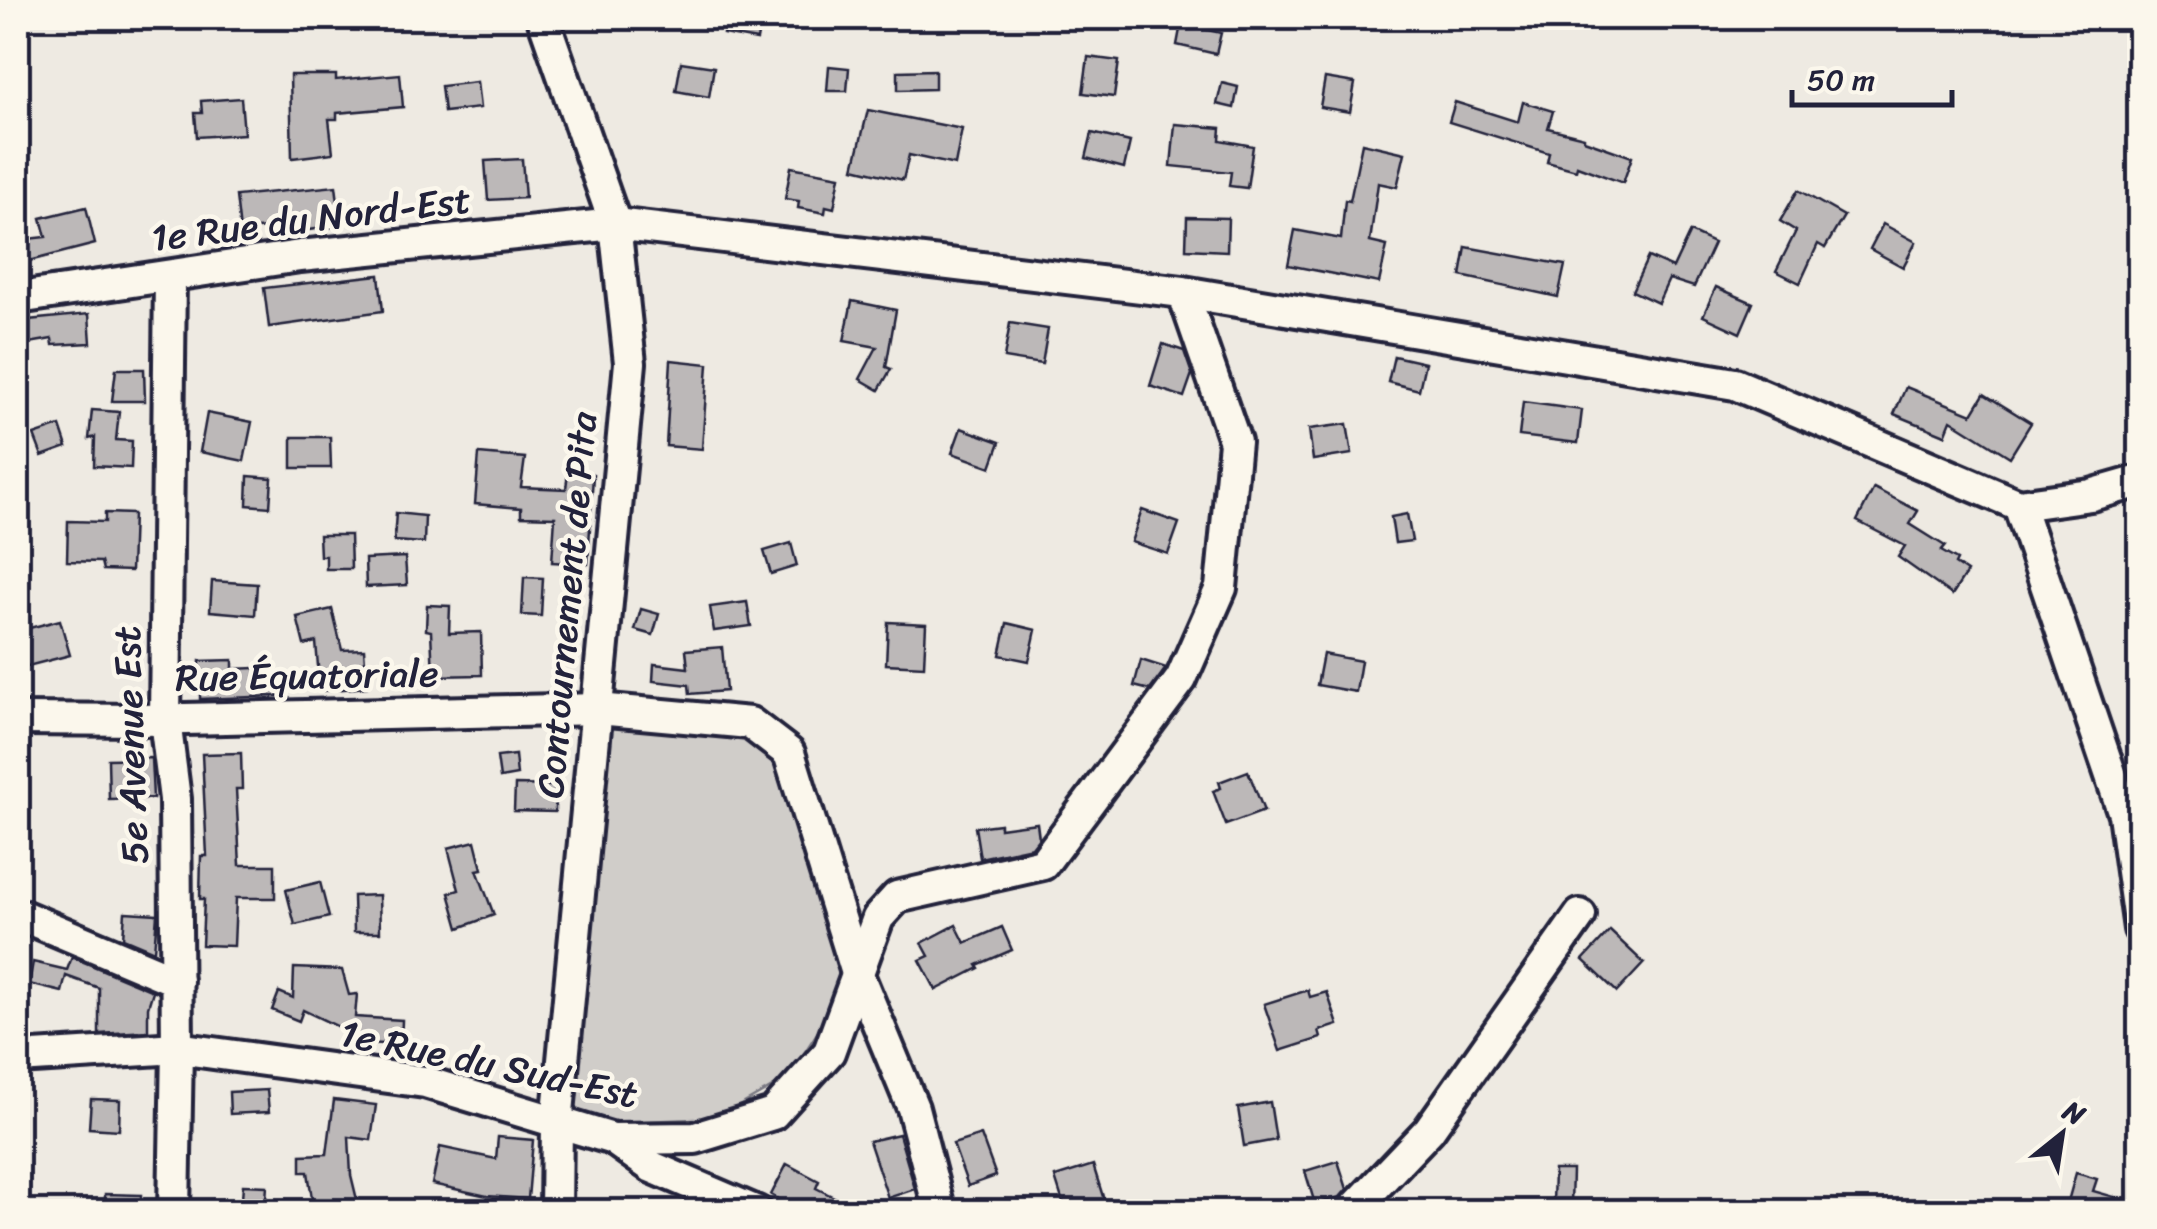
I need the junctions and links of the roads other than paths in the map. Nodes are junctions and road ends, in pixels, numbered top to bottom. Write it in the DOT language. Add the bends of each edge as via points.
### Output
graph roads {
  1 [pos="542,18"];
  2 [pos="614,224"];
  3 [pos="170,276"];
  4 [pos="1183,292"];
  5 [pos="18,298"];
  6 [pos="2140,481"];
  7 [pos="2019,505"];
  8 [pos="598,709"];
  9 [pos="18,719"];
  10 [pos="165,720"];
  11 [pos="18,914"];
  12 [pos="1580,915"];
  13 [pos="2140,929"];
  14 [pos="856,970"];
  15 [pos="177,981"];
  16 [pos="178,1048"];
  17 [pos="18,1058"];
  18 [pos="557,1123"];
  19 [pos="613,1139"];
  20 [pos="174,1212"];
  21 [pos="556,1212"];
  22 [pos="757,1212"];
  23 [pos="940,1212"];
  24 [pos="1351,1212"];
  1 -- 2 [label="street, Contournement de Pita"];
  2 -- 3 [label="street, 1e Rue du Nord-Est"];
  2 -- 4 [label="street, 1e Rue du Nord-Est"];
  2 -- 8 [label="street, Contournement de Pita" via="630,363"];
  3 -- 5 [label="street, 1e Rue du Nord-Est"];
  3 -- 10 [label="street, 5e Avenue Est"];
  4 -- 7 [label="street, 1e Rue du Nord-Est" via="1735,384"];
  4 -- 14 [label="street, 1e Rue du Sud-Est" via="1236,442 1221,588 1181,679 1043,864 898,898 878,918"];
  6 -- 7 [label="street" via="2091,496"];
  7 -- 13 [label="street" via="2124,814"];
  8 -- 10 [label="street, Rue Équatoriale"];
  8 -- 14 [label="street, Rue Équatoriale" via="750,723 789,753"];
  8 -- 18 [label="street, Contournement de Pita"];
  9 -- 10 [label="street, Rue Équatoriale"];
  10 -- 15 [label="street, 5e Avenue Est" via="175,799"];
  11 -- 15 [label="street"];
  12 -- 24 [label="street" via="1429,1130"];
  14 -- 19 [label="street, 1e Rue du Sud-Est" via="828,1052 773,1114 695,1138"];
  14 -- 23 [label="street, Rue Équatoriale" via="913,1108"];
  15 -- 16 [label="street, 5e Avenue Est"];
  16 -- 17 [label="street, 1e Rue du Sud-Est"];
  16 -- 18 [label="street, 1e Rue du Sud-Est" via="425,1082"];
  16 -- 20 [label="street, 5e Avenue Est"];
  18 -- 19 [label="street, 1e Rue du Sud-Est"];
  18 -- 21 [label="street, Contournement de Pita"];
  19 -- 22 [label="street" via="652,1167"];
}
